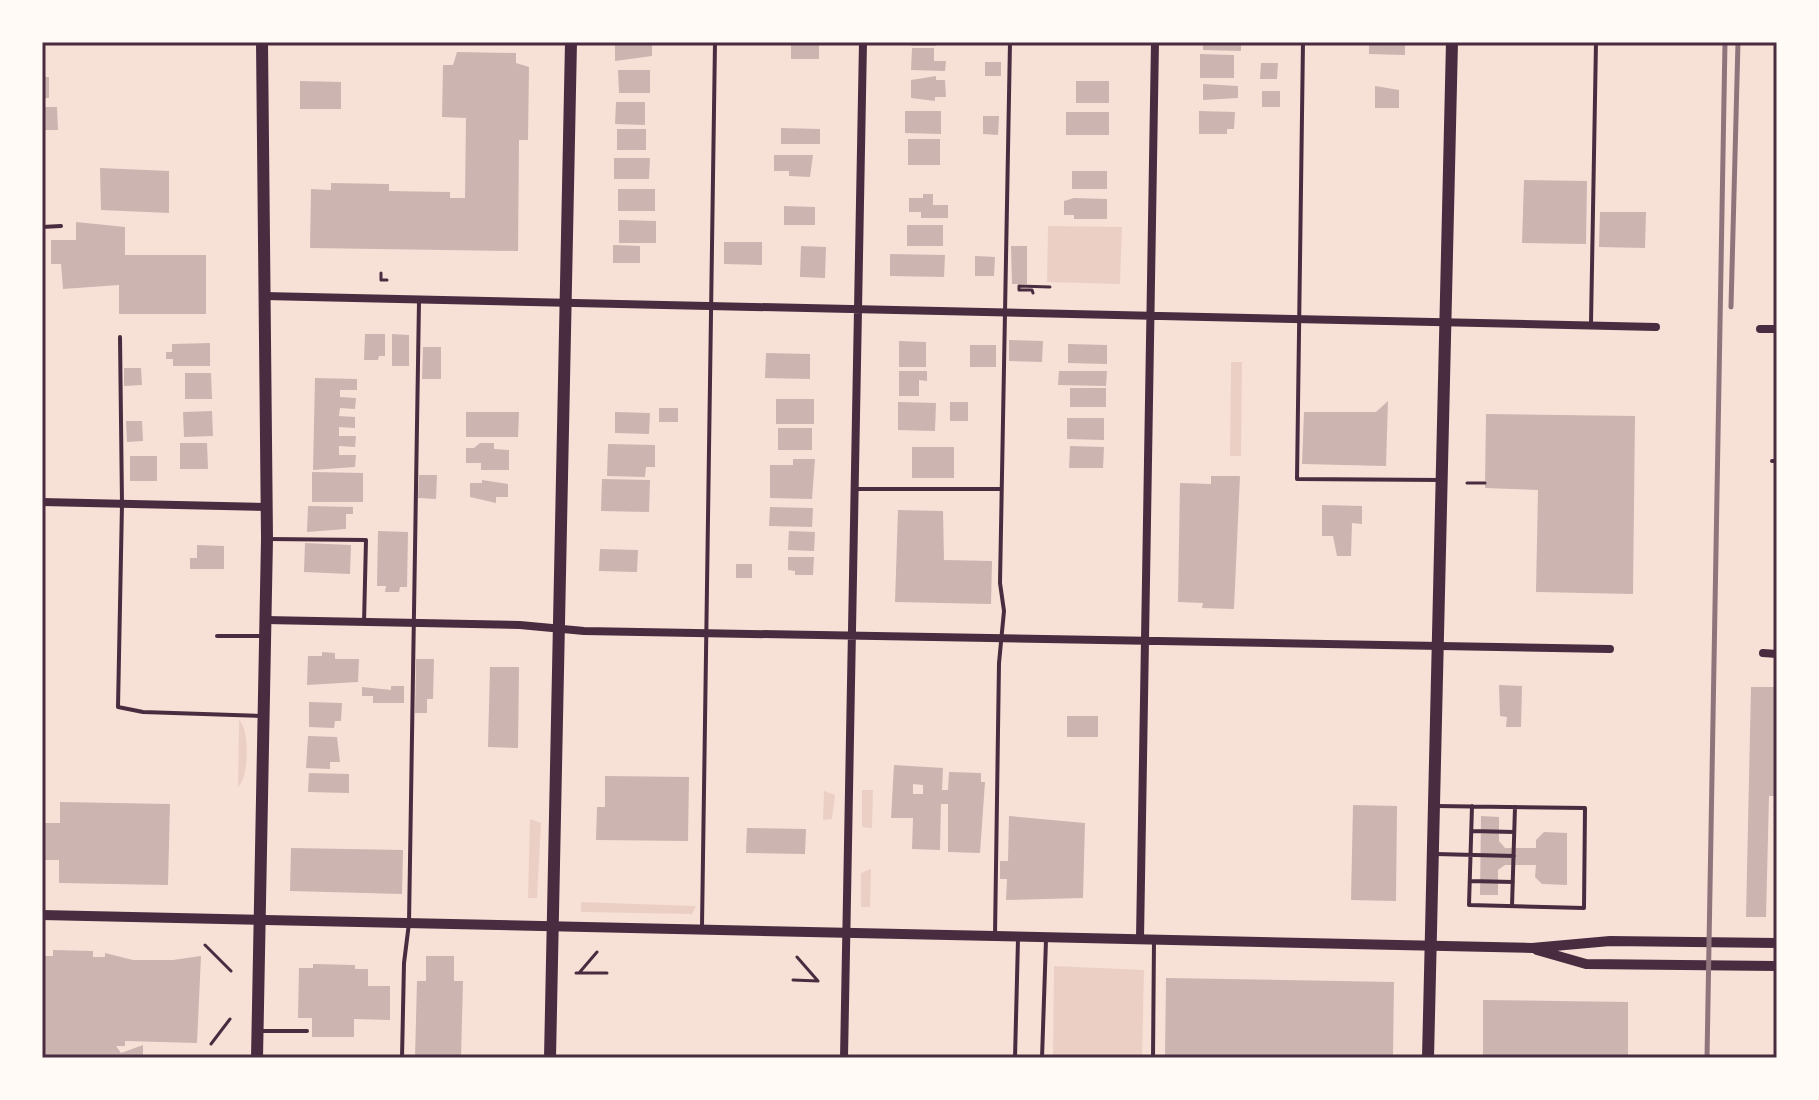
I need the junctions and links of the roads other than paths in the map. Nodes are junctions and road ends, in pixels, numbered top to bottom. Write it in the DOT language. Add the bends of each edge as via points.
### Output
graph roads {
  1 [pos="262,42"];
  2 [pos="571,42"];
  3 [pos="715,42"];
  4 [pos="863,42"];
  5 [pos="1010,42"];
  6 [pos="1155,42"];
  7 [pos="1303,42"];
  8 [pos="1452,42"];
  9 [pos="1596,42"];
  10 [pos="61,226"];
  11 [pos="42,227"];
  12 [pos="264,296"];
  13 [pos="419,299"];
  14 [pos="566,303"];
  15 [pos="712,305"];
  16 [pos="858,309"];
  17 [pos="1004,312"];
  18 [pos="1151,315"];
  19 [pos="1297,319"];
  20 [pos="1446,322"];
  21 [pos="1591,326"];
  22 [pos="1656,327"];
  23 [pos="1760,329"];
  24 [pos="1777,329"];
  25 [pos="120,337"];
  26 [pos="1444,480"];
  27 [pos="855,489"];
  28 [pos="1001,489"];
  29 [pos="42,502"];
  30 [pos="122,504"];
  31 [pos="267,507"];
  32 [pos="267,539"];
  33 [pos="265,620"];
  34 [pos="364,623"];
  35 [pos="411,624"];
  36 [pos="559,628"];
  37 [pos="708,634"];
  38 [pos="852,634"];
  39 [pos="217,636"];
  40 [pos="265,636"];
  41 [pos="1002,636"];
  42 [pos="1145,641"];
  43 [pos="1441,647"];
  44 [pos="1610,649"];
  45 [pos="1763,653"];
  46 [pos="1777,654"];
  47 [pos="263,716"];
  48 [pos="1436,806"];
  49 [pos="1472,806"];
  50 [pos="1515,807"];
  51 [pos="1472,831"];
  52 [pos="1514,832"];
  53 [pos="1434,854"];
  54 [pos="1471,855"];
  55 [pos="1514,856"];
  56 [pos="1470,881"];
  57 [pos="1513,882"];
  58 [pos="1512,906"];
  59 [pos="42,915"];
  60 [pos="259,920"];
  61 [pos="409,923"];
  62 [pos="552,926"];
  63 [pos="702,929"];
  64 [pos="846,932"];
  65 [pos="995,936"];
  66 [pos="1018,937"];
  67 [pos="1046,938"];
  68 [pos="1140,939"];
  69 [pos="1154,940"];
  70 [pos="1777,943"];
  71 [pos="1431,946"];
  72 [pos="1532,948"];
  73 [pos="1777,966"];
  74 [pos="257,1031"];
  75 [pos="307,1031"];
  76 [pos="257,1058"];
  77 [pos="402,1058"];
  78 [pos="550,1058"];
  79 [pos="844,1058"];
  80 [pos="1015,1058"];
  81 [pos="1042,1058"];
  82 [pos="1153,1058"];
  83 [pos="1428,1058"];
  1 -- 12 [label="main road"];
  2 -- 14 [label="main road"];
  3 -- 15 [label="lane"];
  4 -- 16 [label="street"];
  5 -- 17 [label="lane"];
  6 -- 18 [label="street"];
  7 -- 19 [label="lane"];
  8 -- 20 [label="main road"];
  9 -- 21 [label="lane"];
  10 -- 11 [label="lane"];
  12 -- 13 [label="street"];
  12 -- 31 [label="main road"];
  13 -- 14 [label="street"];
  13 -- 35 [label="lane"];
  14 -- 15 [label="street"];
  14 -- 36 [label="main road"];
  15 -- 16 [label="street"];
  15 -- 37 [label="lane"];
  16 -- 17 [label="street"];
  16 -- 27 [label="street"];
  17 -- 18 [label="street"];
  17 -- 28 [label="lane"];
  18 -- 19 [label="street"];
  18 -- 42 [label="street"];
  19 -- 20 [label="street"];
  19 -- 26 [label="lane" via="1297,479"];
  20 -- 21 [label="street"];
  20 -- 26 [label="main road"];
  21 -- 22 [label="street"];
  23 -- 24 [label="street"];
  25 -- 30 [label="lane"];
  26 -- 43 [label="main road"];
  27 -- 28 [label="lane"];
  27 -- 38 [label="street"];
  28 -- 41 [label="lane"];
  29 -- 30 [label="street"];
  30 -- 31 [label="street"];
  30 -- 47 [label="lane" via="118,707"];
  31 -- 32 [label="main road"];
  32 -- 33 [label="main road"];
  32 -- 34 [label="lane" via="366,540"];
  33 -- 34 [label="street"];
  33 -- 40 [label="main road"];
  34 -- 35 [label="street"];
  35 -- 36 [label="street"];
  35 -- 61 [label="lane"];
  36 -- 37 [label="street"];
  36 -- 62 [label="main road"];
  37 -- 38 [label="street"];
  37 -- 63 [label="lane"];
  38 -- 41 [label="street"];
  38 -- 64 [label="street"];
  39 -- 40 [label="lane"];
  40 -- 47 [label="main road"];
  41 -- 42 [label="street"];
  41 -- 65 [label="lane"];
  42 -- 43 [label="street"];
  42 -- 68 [label="street"];
  43 -- 44 [label="street"];
  43 -- 48 [label="main road"];
  45 -- 46 [label="street"];
  47 -- 60 [label="main road"];
  48 -- 49 [label="lane"];
  48 -- 53 [label="main road"];
  49 -- 50 [label="lane"];
  49 -- 51 [label="lane"];
  50 -- 52 [label="lane"];
  50 -- 58 [label="lane" via="1585,808 1584,908"];
  51 -- 52 [label="lane"];
  51 -- 54 [label="lane"];
  52 -- 55 [label="lane"];
  53 -- 54 [label="lane"];
  53 -- 71 [label="main road"];
  54 -- 55 [label="lane"];
  54 -- 56 [label="lane"];
  55 -- 57 [label="lane"];
  56 -- 57 [label="lane"];
  56 -- 58 [label="lane" via="1469,905"];
  57 -- 58 [label="lane"];
  59 -- 60 [label="street"];
  60 -- 61 [label="street"];
  60 -- 74 [label="main road"];
  61 -- 62 [label="street"];
  61 -- 77 [label="lane"];
  62 -- 63 [label="street"];
  62 -- 78 [label="main road"];
  63 -- 64 [label="street"];
  64 -- 65 [label="street"];
  64 -- 79 [label="street"];
  65 -- 66 [label="street"];
  66 -- 67 [label="street"];
  66 -- 80 [label="lane"];
  67 -- 68 [label="street"];
  67 -- 81 [label="lane"];
  68 -- 69 [label="street"];
  69 -- 71 [label="street"];
  69 -- 82 [label="lane"];
  70 -- 72 [label="street" via="1610,941"];
  71 -- 72 [label="street"];
  71 -- 83 [label="main road"];
  72 -- 73 [label="street" via="1586,964"];
  74 -- 75 [label="lane"];
  74 -- 76 [label="main road"];
}
